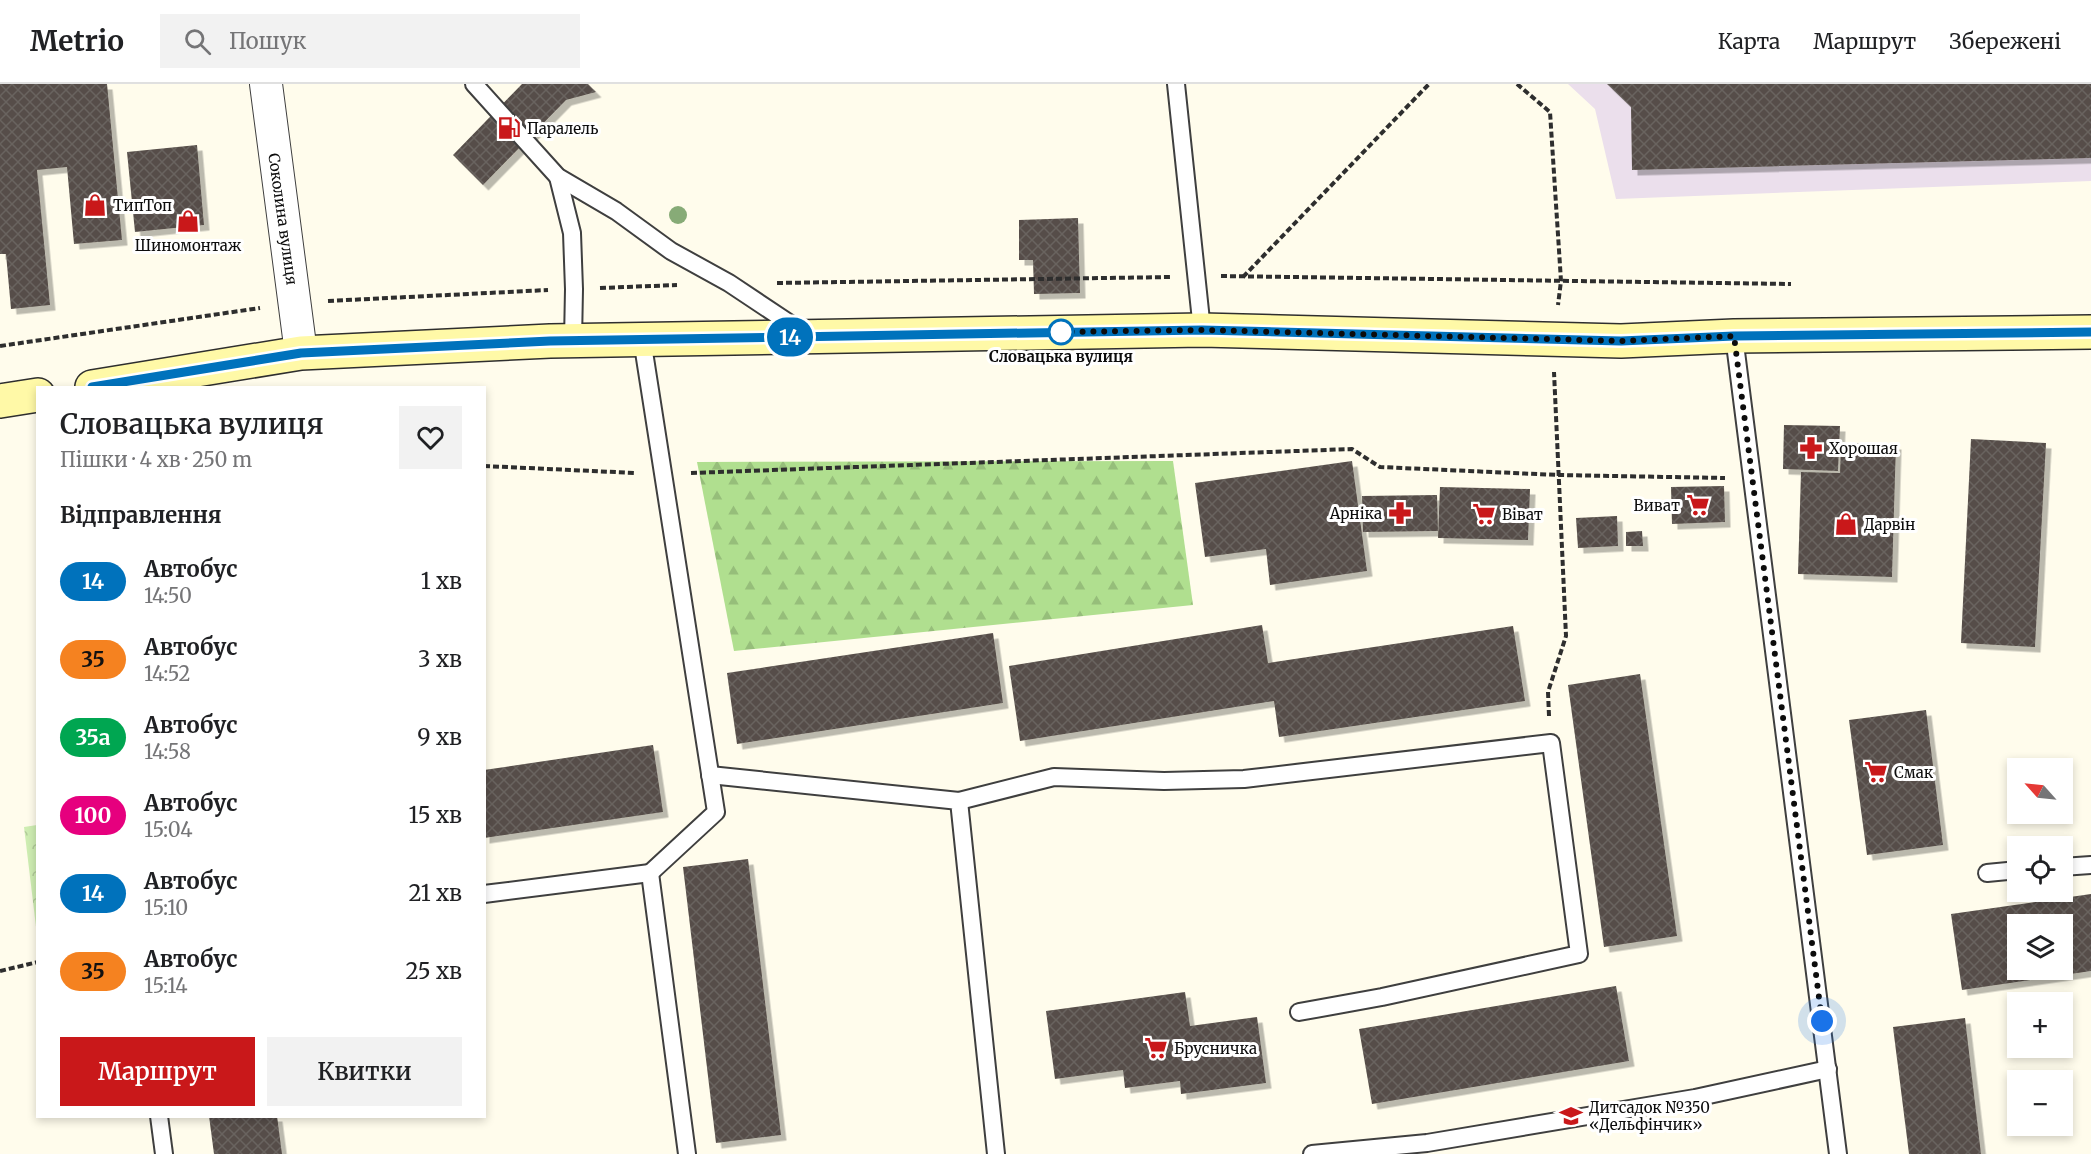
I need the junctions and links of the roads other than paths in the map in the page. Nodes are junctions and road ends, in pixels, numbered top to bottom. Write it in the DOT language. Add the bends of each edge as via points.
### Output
graph roads {
  1 [pos="266,84"];
  2 [pos="474,84"];
  3 [pos="1176,84"];
  4 [pos="558,177"];
  5 [pos="1202,330"];
  6 [pos="2091,332"];
  7 [pos="1734,336"];
  8 [pos="809,337"];
  9 [pos="642,339"];
  10 [pos="573,341"];
  11 [pos="301,353"];
  12 [pos="155,382"];
  13 [pos="105,386"];
  14 [pos="36,395"];
  15 [pos="0,400"];
  16 [pos="710,775"];
  17 [pos="959,801"];
  18 [pos="2091,865"];
  19 [pos="2073,866"];
  20 [pos="2007,871"];
  21 [pos="650,873"];
  22 [pos="1988,873"];
  23 [pos="486,894"];
  24 [pos="1299,1012"];
  25 [pos="1828,1069"];
  26 [pos="159,1118"];
  27 [pos="164,1154"];
  28 [pos="687,1154"];
  29 [pos="996,1154"];
  30 [pos="1312,1154"];
  31 [pos="1838,1154"];
  1 -- 11 [label="street, Соколина вулиця"];
  2 -- 4 [label="lane"];
  3 -- 5 [label="lane"];
  4 -- 8 [label="lane"];
  4 -- 10 [label="lane" via="572,233"];
  5 -- 7 [label="main road" via="1621,341"];
  5 -- 8 [label="main road"];
  6 -- 7 [label="main road"];
  7 -- 25 [label="lane"];
  8 -- 9 [label="main road"];
  9 -- 10 [label="main road"];
  9 -- 16 [label="lane"];
  10 -- 11 [label="main road"];
  11 -- 12 [label="main road"];
  12 -- 13 [label="main road"];
  14 -- 15 [label="main road"];
  16 -- 17 [label="lane"];
  16 -- 21 [label="lane" via="716,812"];
  17 -- 24 [label="lane" via="1054,777 1164,781 1244,778 1551,743 1580,954"];
  17 -- 29 [label="lane"];
  18 -- 19 [label="lane"];
  20 -- 22 [label="lane"];
  21 -- 23 [label="lane"];
  21 -- 28 [label="lane"];
  25 -- 30 [label="lane" via="1695,1098 1427,1143"];
  25 -- 31 [label="lane"];
  26 -- 27 [label="lane"];
}
